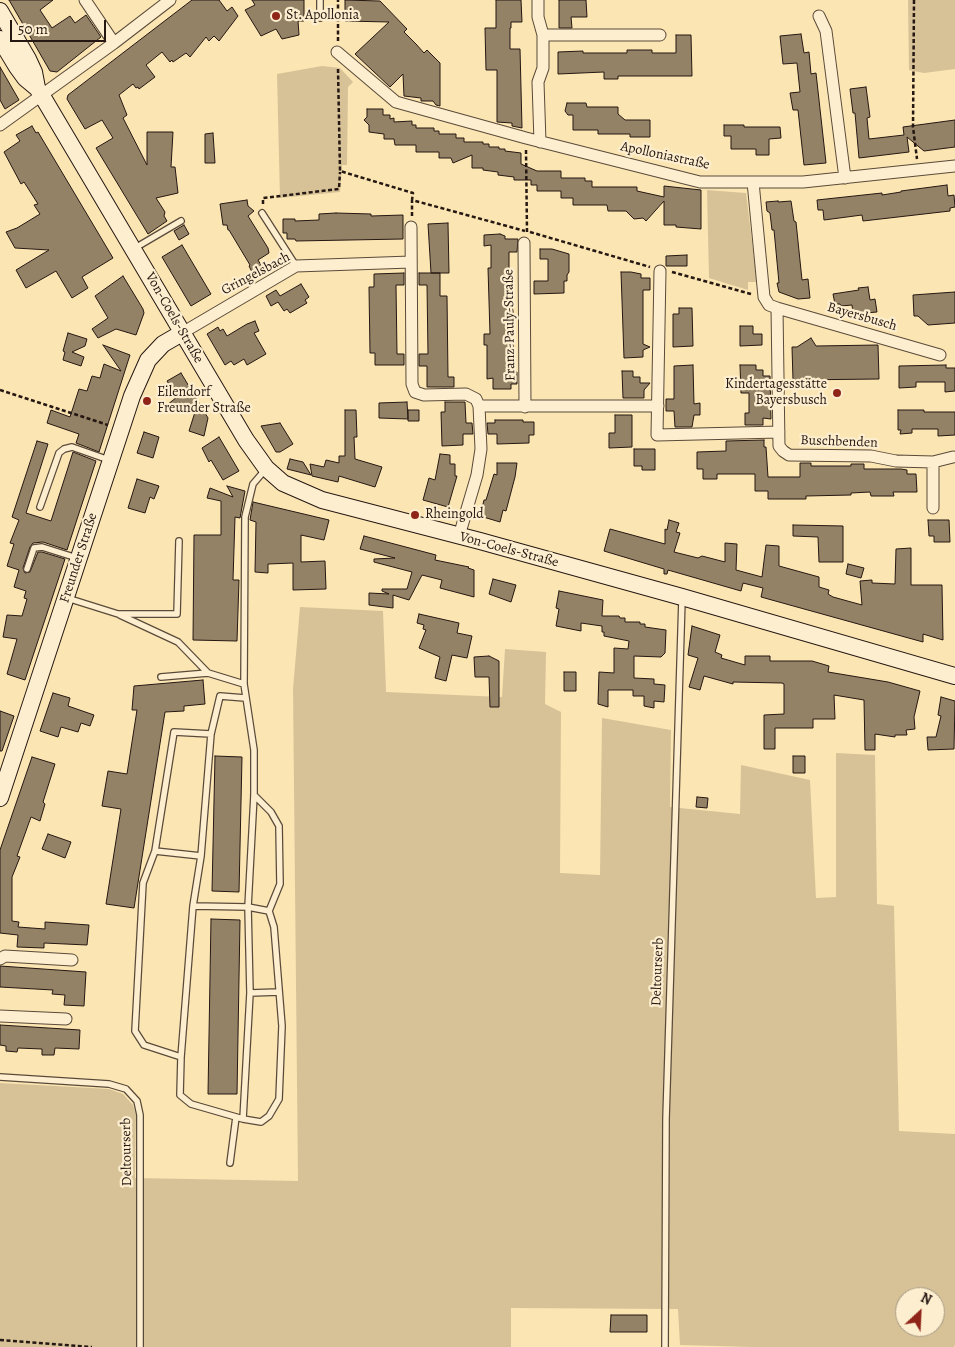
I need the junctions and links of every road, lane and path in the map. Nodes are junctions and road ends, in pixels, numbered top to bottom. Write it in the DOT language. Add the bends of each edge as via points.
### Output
graph roads {
  1 [pos="85,0"];
  2 [pos="170,0"];
  3 [pos="320,0"];
  4 [pos="338,0"];
  5 [pos="538,0"];
  6 [pos="914,0"];
  7 [pos="0,11"];
  8 [pos="819,16"];
  9 [pos="320,18"];
  10 [pos="543,35"];
  11 [pos="660,36"];
  12 [pos="0,39"];
  13 [pos="114,43"];
  14 [pos="338,52"];
  15 [pos="39,91"];
  16 [pos="0,125"];
  17 [pos="526,138"];
  18 [pos="540,142"];
  19 [pos="955,166"];
  20 [pos="918,170"];
  21 [pos="340,172"];
  22 [pos="845,178"];
  23 [pos="752,182"];
  24 [pos="412,200"];
  25 [pos="262,213"];
  26 [pos="181,221"];
  27 [pos="411,227"];
  28 [pos="527,231"];
  29 [pos="524,243"];
  30 [pos="134,249"];
  31 [pos="411,262"];
  32 [pos="296,266"];
  33 [pos="660,271"];
  34 [pos="764,297"];
  35 [pos="777,308"];
  36 [pos="182,333"];
  37 [pos="940,355"];
  38 [pos="0,390"];
  39 [pos="479,406"];
  40 [pos="658,406"];
  41 [pos="525,407"];
  42 [pos="121,429"];
  43 [pos="778,432"];
  44 [pos="953,457"];
  45 [pos="111,460"];
  46 [pos="933,462"];
  47 [pos="266,468"];
  48 [pos="40,507"];
  49 [pos="933,508"];
  50 [pos="460,536"];
  51 [pos="179,541"];
  52 [pos="79,559"];
  53 [pos="27,569"];
  54 [pos="682,597"];
  55 [pos="66,598"];
  56 [pos="118,614"];
  57 [pos="208,673"];
  58 [pos="955,676"];
  59 [pos="161,677"];
  60 [pos="244,684"];
  61 [pos="245,698"];
  62 [pos="211,734"];
  63 [pos="254,795"];
  64 [pos="0,798"];
  65 [pos="155,851"];
  66 [pos="202,856"];
  67 [pos="193,906"];
  68 [pos="248,907"];
  69 [pos="269,911"];
  70 [pos="0,959"];
  71 [pos="72,960"];
  72 [pos="279,992"];
  73 [pos="250,993"];
  74 [pos="0,1016"];
  75 [pos="66,1020"];
  76 [pos="181,1057"];
  77 [pos="0,1077"];
  78 [pos="239,1118"];
  79 [pos="230,1164"];
  80 [pos="0,1340"];
  81 [pos="92,1347"];
  82 [pos="140,1347"];
  83 [pos="665,1347"];
  1 -- 13 [label="street"];
  2 -- 13 [label="street"];
  3 -- 9 [label="lane"];
  4 -- 14 [label="path"];
  5 -- 10 [label="street"];
  6 -- 20 [label="path" via="913,127"];
  7 -- 15 [label="main road, Von-Coels-Straße" via="28,59"];
  8 -- 22 [label="street" via="826,31"];
  10 -- 11 [label="street"];
  10 -- 18 [label="street" via="543,68 538,82"];
  12 -- 15 [label="main road, Von-Coels-Straße" via="16,67"];
  13 -- 15 [label="street"];
  14 -- 17 [label="street, Apolloniastraße" via="396,102"];
  14 -- 21 [label="path"];
  15 -- 16 [label="street"];
  15 -- 30 [label="main road, Von-Coels-Straße"];
  17 -- 18 [label="street, Apolloniastraße"];
  17 -- 28 [label="path"];
  18 -- 23 [label="street, Apolloniastraße" via="700,182"];
  19 -- 20 [label="street, Apolloniastraße"];
  20 -- 22 [label="street, Apolloniastraße"];
  21 -- 24 [label="path" via="412,193"];
  21 -- 25 [label="path" via="339,189 263,198"];
  22 -- 23 [label="street, Apolloniastraße"];
  23 -- 34 [label="street"];
  24 -- 27 [label="path"];
  24 -- 28 [label="path"];
  25 -- 32 [label="lane"];
  26 -- 30 [label="lane"];
  27 -- 31 [label="street"];
  28 -- 33 [label="path"];
  29 -- 41 [label="street, Franz-Pauly-Straße"];
  30 -- 36 [label="main road, Von-Coels-Straße"];
  31 -- 32 [label="street, Gringelsbach"];
  31 -- 39 [label="street" via="412,384 415,392 424,395 466,394 476,399"];
  32 -- 36 [label="street, Gringelsbach"];
  33 -- 34 [label="path" via="675,272"];
  33 -- 40 [label="street"];
  34 -- 35 [label="street"];
  35 -- 37 [label="street, Bayersbusch"];
  35 -- 43 [label="street, Buschbenden"];
  36 -- 42 [label="main road, Freunder Straße" via="163,344 148,360"];
  36 -- 47 [label="main road, Von-Coels-Straße"];
  38 -- 42 [label="path"];
  39 -- 41 [label="street"];
  39 -- 50 [label="street" via="481,449"];
  40 -- 41 [label="street"];
  40 -- 43 [label="street" via="657,435"];
  42 -- 45 [label="main road, Freunder Straße"];
  43 -- 46 [label="street, Buschbenden" via="779,446 790,455 871,456 896,461"];
  44 -- 46 [label="street, Buschbenden"];
  45 -- 48 [label="lane" via="72,447 64,449 58,453"];
  45 -- 52 [label="main road, Freunder Straße"];
  46 -- 49 [label="street"];
  47 -- 50 [label="main road, Von-Coels-Straße" via="283,483 322,500"];
  47 -- 60 [label="lane" via="253,484 245,517"];
  50 -- 54 [label="main road, Von-Coels-Straße"];
  51 -- 56 [label="lane" via="177,614"];
  52 -- 53 [label="lane" via="42,547 34,548"];
  52 -- 55 [label="main road, Freunder Straße"];
  54 -- 58 [label="main road, Von-Coels-Straße"];
  54 -- 83 [label="lane, Deltourserb" via="666,1119"];
  55 -- 56 [label="lane"];
  55 -- 64 [label="main road, Freunder Straße"];
  56 -- 57 [label="lane" via="178,642"];
  57 -- 59 [label="lane"];
  57 -- 60 [label="lane"];
  60 -- 61 [label="lane"];
  61 -- 62 [label="lane" via="220,696"];
  61 -- 63 [label="lane" via="254,750"];
  62 -- 65 [label="lane" via="174,732"];
  62 -- 66 [label="lane"];
  63 -- 68 [label="lane"];
  63 -- 69 [label="lane" via="271,812 279,826 280,884"];
  65 -- 66 [label="lane"];
  65 -- 76 [label="lane" via="143,883 135,1031 144,1045"];
  66 -- 67 [label="lane"];
  67 -- 68 [label="lane"];
  67 -- 76 [label="lane"];
  68 -- 69 [label="lane"];
  68 -- 73 [label="lane"];
  69 -- 72 [label="lane" via="274,927"];
  70 -- 71 [label="street" via="5,956"];
  72 -- 73 [label="lane"];
  72 -- 78 [label="lane" via="282,1026 279,1099 269,1116 260,1122"];
  73 -- 78 [label="lane"];
  74 -- 75 [label="street"];
  76 -- 78 [label="lane" via="180,1095 191,1104"];
  77 -- 82 [label="lane, Deltourserb" via="109,1084 126,1089 137,1101 140,1115"];
  78 -- 79 [label="lane"];
  80 -- 81 [label="path"];
}
